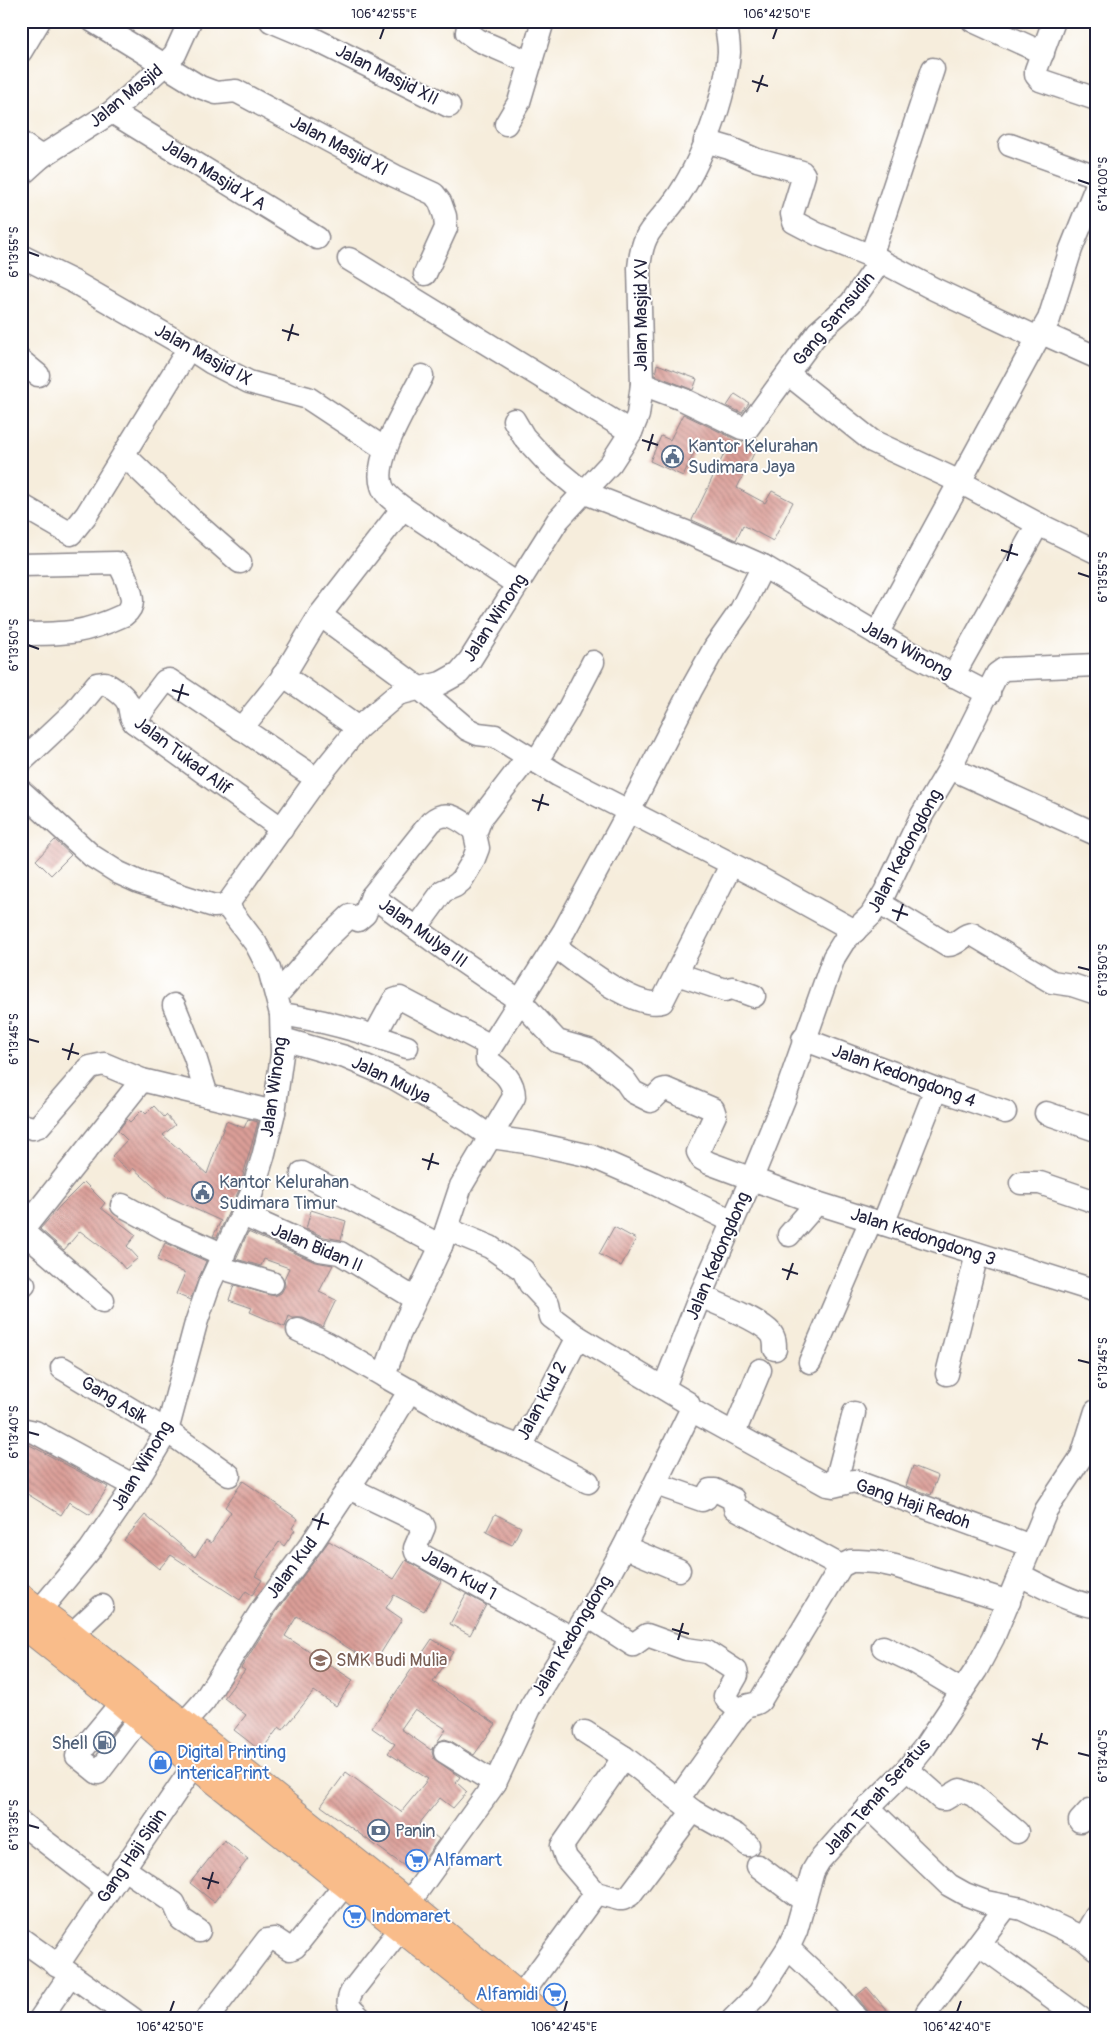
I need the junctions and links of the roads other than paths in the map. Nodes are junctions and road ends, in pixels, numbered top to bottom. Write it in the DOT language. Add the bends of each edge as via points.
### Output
graph roads {
  1 [pos="39,21"];
  2 [pos="93,21"];
  3 [pos="190,21"];
  4 [pos="271,21"];
  5 [pos="469,21"];
  6 [pos="543,21"];
  7 [pos="725,21"];
  8 [pos="973,21"];
  9 [pos="1054,21"];
  10 [pos="21,51"];
  11 [pos="1043,53"];
  12 [pos="531,63"];
  13 [pos="164,66"];
  14 [pos="933,69"];
  15 [pos="1096,99"];
  16 [pos="449,106"];
  17 [pos="112,112"];
  18 [pos="506,124"];
  19 [pos="705,141"];
  20 [pos="21,143"];
  21 [pos="1010,145"];
  22 [pos="41,157"];
  23 [pos="21,175"];
  24 [pos="1096,176"];
  25 [pos="1096,187"];
  26 [pos="317,238"];
  27 [pos="21,256"];
  28 [pos="876,258"];
  29 [pos="350,259"];
  30 [pos="425,274"];
  31 [pos="1040,336"];
  32 [pos="190,348"];
  33 [pos="1096,357"];
  34 [pos="788,374"];
  35 [pos="422,376"];
  36 [pos="642,384"];
  37 [pos="514,420"];
  38 [pos="624,428"];
  39 [pos="385,449"];
  40 [pos="124,455"];
  41 [pos="960,482"];
  42 [pos="582,492"];
  43 [pos="21,505"];
  44 [pos="403,508"];
  45 [pos="1038,524"];
  46 [pos="1096,552"];
  47 [pos="240,562"];
  48 [pos="21,565"];
  49 [pos="763,566"];
  50 [pos="516,584"];
  51 [pos="320,615"];
  52 [pos="21,634"];
  53 [pos="877,634"];
  54 [pos="1094,660"];
  55 [pos="593,662"];
  56 [pos="283,675"];
  57 [pos="953,676"];
  58 [pos="419,688"];
  59 [pos="989,694"];
  60 [pos="134,722"];
  61 [pos="241,728"];
  62 [pos="358,728"];
  63 [pos="532,759"];
  64 [pos="21,762"];
  65 [pos="950,768"];
  66 [pos="305,771"];
  67 [pos="21,792"];
  68 [pos="629,811"];
  69 [pos="282,829"];
  70 [pos="476,831"];
  71 [pos="1096,834"];
  72 [pos="731,865"];
  73 [pos="372,896"];
  74 [pos="879,903"];
  75 [pos="229,905"];
  76 [pos="416,928"];
  77 [pos="854,931"];
  78 [pos="555,946"];
  79 [pos="677,974"];
  80 [pos="1096,993"];
  81 [pos="754,996"];
  82 [pos="520,1001"];
  83 [pos="279,1005"];
  84 [pos="174,1006"];
  85 [pos="375,1035"];
  86 [pos="283,1039"];
  87 [pos="803,1039"];
  88 [pos="407,1046"];
  89 [pos="491,1046"];
  90 [pos="142,1080"];
  91 [pos="936,1089"];
  92 [pos="207,1096"];
  93 [pos="274,1112"];
  94 [pos="1005,1112"];
  95 [pos="1046,1113"];
  96 [pos="21,1125"];
  97 [pos="1096,1130"];
  98 [pos="491,1137"];
  99 [pos="302,1174"];
  100 [pos="751,1180"];
  101 [pos="1021,1183"];
  102 [pos="1096,1202"];
  103 [pos="816,1203"];
  104 [pos="122,1205"];
  105 [pos="243,1215"];
  106 [pos="732,1221"];
  107 [pos="877,1222"];
  108 [pos="22,1230"];
  109 [pos="789,1235"];
  110 [pos="444,1237"];
  111 [pos="977,1254"];
  112 [pos="221,1261"];
  113 [pos="272,1283"];
  114 [pos="1096,1291"];
  115 [pos="700,1296"];
  116 [pos="415,1299"];
  117 [pos="103,1301"];
  118 [pos="298,1330"];
  119 [pos="578,1337"];
  120 [pos="775,1348"];
  121 [pos="810,1362"];
  122 [pos="62,1368"];
  123 [pos="760,1370"];
  124 [pos="947,1374"];
  125 [pos="384,1376"];
  126 [pos="664,1387"];
  127 [pos="410,1390"];
  128 [pos="692,1410"];
  129 [pos="854,1413"];
  130 [pos="1095,1418"];
  131 [pos="21,1429"];
  132 [pos="167,1431"];
  133 [pos="734,1432"];
  134 [pos="521,1447"];
  135 [pos="1088,1465"];
  136 [pos="229,1475"];
  137 [pos="588,1482"];
  138 [pos="656,1484"];
  139 [pos="835,1485"];
  140 [pos="134,1486"];
  141 [pos="349,1488"];
  142 [pos="1031,1546"];
  143 [pos="624,1547"];
  144 [pos="841,1566"];
  145 [pos="679,1570"];
  146 [pos="1020,1575"];
  147 [pos="1009,1602"];
  148 [pos="102,1606"];
  149 [pos="1096,1606"];
  150 [pos="27,1614"];
  151 [pos="587,1615"];
  152 [pos="71,1636"];
  153 [pos="572,1638"];
  154 [pos="883,1647"];
  155 [pos="962,1691"];
  156 [pos="740,1712"];
  157 [pos="585,1732"];
  158 [pos="175,1733"];
  159 [pos="445,1752"];
  160 [pos="203,1756"];
  161 [pos="624,1757"];
  162 [pos="907,1769"];
  163 [pos="494,1784"];
  164 [pos="685,1805"];
  165 [pos="868,1807"];
  166 [pos="279,1816"];
  167 [pos="21,1823"];
  168 [pos="1017,1832"];
  169 [pos="748,1845"];
  170 [pos="758,1866"];
  171 [pos="123,1868"];
  172 [pos="346,1883"];
  173 [pos="108,1890"];
  174 [pos="596,1893"];
  175 [pos="804,1901"];
  176 [pos="1006,1907"];
  177 [pos="405,1915"];
  178 [pos="1096,1916"];
  179 [pos="198,1931"];
  180 [pos="21,1939"];
  181 [pos="1089,1944"];
  182 [pos="980,1945"];
  183 [pos="788,1948"];
  184 [pos="64,1971"];
  185 [pos="518,2008"];
  186 [pos="124,2016"];
  187 [pos="40,2019"];
  188 [pos="207,2019"];
  189 [pos="361,2019"];
  190 [pos="546,2019"];
  191 [pos="733,2019"];
  192 [pos="858,2019"];
  193 [pos="926,2019"];
  194 [pos="1082,2019"];
  1 -- 10 [label="street"];
  2 -- 13 [label="street, Jalan Masjid XI"];
  3 -- 13 [label="street, Jalan Masjid" via="175,54"];
  4 -- 16 [label="street, Jalan Masjid XII"];
  5 -- 12 [label="street" via="467,32 471,36"];
  6 -- 12 [label="street"];
  7 -- 19 [label="street, Jalan Masjid XV" via="729,42 726,75"];
  8 -- 11 [label="street"];
  9 -- 11 [label="street"];
  11 -- 15 [label="street" via="1036,72 1038,78"];
  12 -- 18 [label="street" via="519,102"];
  13 -- 17 [label="street, Jalan Masjid"];
  13 -- 30 [label="street, Jalan Masjid XI" via="212,92 236,91 434,194 445,216 446,228"];
  14 -- 28 [label="street, Gang Samsudin"];
  17 -- 22 [label="street, Jalan Masjid"];
  17 -- 26 [label="street, Jalan Masjid X A"];
  19 -- 28 [label="street" via="802,172 804,175 792,214 794,222"];
  19 -- 36 [label="street, Jalan Masjid XV" via="688,179 674,202 647,234 641,250 638,268"];
  20 -- 22 [label="street"];
  21 -- 24 [label="street"];
  22 -- 23 [label="street, Jalan Masjid"];
  25 -- 31 [label="street" via="1074,240 1050,319"];
  27 -- 32 [label="street, Jalan Masjid IX" via="74,282"];
  28 -- 31 [label="street" via="934,290"];
  28 -- 34 [label="street, Gang Samsudin" via="851,303 818,332"];
  29 -- 38 [label="street"];
  31 -- 33 [label="street"];
  31 -- 41 [label="street"];
  32 -- 39 [label="street, Jalan Masjid IX" via="248,382 308,398"];
  32 -- 40 [label="street"];
  34 -- 36 [label="street, Gang Samsudin" via="746,429"];
  34 -- 41 [label="street" via="872,441"];
  35 -- 39 [label="street"];
  36 -- 38 [label="street, Jalan Masjid XV" via="638,416"];
  37 -- 42 [label="street, Jalan Winong" via="524,437 548,463"];
  38 -- 42 [label="street, Jalan Masjid XV" via="611,463"];
  39 -- 44 [label="street" via="381,486"];
  40 -- 43 [label="street" via="71,534"];
  40 -- 47 [label="street"];
  41 -- 45 [label="street"];
  41 -- 53 [label="street"];
  42 -- 49 [label="street, Jalan Winong"];
  42 -- 50 [label="street, Jalan Winong" via="558,520"];
  44 -- 50 [label="street"];
  44 -- 51 [label="street"];
  45 -- 46 [label="street"];
  45 -- 57 [label="street"];
  48 -- 52 [label="street" via="117,563 124,572 132,601 124,615 90,630"];
  49 -- 53 [label="street, Jalan Winong"];
  49 -- 68 [label="street" via="741,610 691,690"];
  50 -- 58 [label="street, Jalan Winong" via="459,673 441,683"];
  51 -- 56 [label="street"];
  51 -- 58 [label="street"];
  53 -- 57 [label="street, Jalan Winong"];
  54 -- 59 [label="street, Jalan Kedongdong" via="1004,669 997,674"];
  55 -- 63 [label="street" via="568,710"];
  56 -- 61 [label="street"];
  56 -- 62 [label="street"];
  57 -- 59 [label="street, Jalan Winong"];
  58 -- 62 [label="street, Jalan Winong" via="398,694"];
  58 -- 63 [label="street" via="467,729 496,736"];
  59 -- 65 [label="street, Jalan Kedongdong"];
  60 -- 61 [label="street" via="169,680"];
  60 -- 64 [label="street, Jalan Tukad Alif" via="125,698 105,683 98,684 75,711"];
  60 -- 69 [label="street, Jalan Tukad Alif"];
  61 -- 66 [label="street"];
  62 -- 69 [label="street, Jalan Winong"];
  63 -- 68 [label="street"];
  63 -- 70 [label="street" via="488,807"];
  65 -- 71 [label="street"];
  65 -- 74 [label="street, Jalan Kedongdong" via="922,815"];
  67 -- 75 [label="street" via="92,856 119,873 214,906"];
  68 -- 72 [label="street"];
  68 -- 78 [label="street"];
  69 -- 75 [label="street, Jalan Winong" via="230,899"];
  70 -- 73 [label="street" via="450,815 438,816"];
  70 -- 76 [label="street" via="478,848 461,881 443,891"];
  72 -- 77 [label="street"];
  72 -- 79 [label="street"];
  73 -- 76 [label="street, Jalan Mulya III"];
  73 -- 83 [label="street, Jalan Mulya III" via="365,914 358,920 350,916 324,941"];
  74 -- 77 [label="street, Jalan Kedongdong"];
  74 -- 80 [label="street" via="948,945 972,934 1052,982 1072,984"];
  75 -- 83 [label="street, Jalan Winong" via="269,969"];
  76 -- 82 [label="street, Jalan Mulya III"];
  77 -- 87 [label="street, Jalan Kedongdong" via="839,946"];
  78 -- 79 [label="street" via="593,976 644,1001 662,1002"];
  78 -- 82 [label="street"];
  79 -- 81 [label="street" via="716,988 732,988"];
  82 -- 89 [label="street"];
  82 -- 100 [label="street, Jalan Mulya III" via="557,1041 589,1050 624,1079 636,1094 651,1101 666,1090 713,1109 715,1115 699,1155 709,1163"];
  83 -- 85 [label="street"];
  83 -- 86 [label="street, Jalan Winong"];
  84 -- 92 [label="street"];
  85 -- 88 [label="street"];
  85 -- 89 [label="street" via="394,1000 400,998"];
  86 -- 93 [label="street, Jalan Winong"];
  86 -- 98 [label="street, Jalan Mulya" via="345,1058 394,1078"];
  87 -- 91 [label="street, Jalan Kedongdong 4"];
  87 -- 100 [label="street, Jalan Kedongdong" via="784,1099"];
  89 -- 98 [label="street" via="487,1060 504,1073 514,1090 514,1097"];
  90 -- 92 [label="street"];
  90 -- 96 [label="street" via="104,1064 96,1065 39,1126"];
  90 -- 108 [label="street"];
  91 -- 94 [label="street, Jalan Kedongdong 4"];
  91 -- 107 [label="street"];
  92 -- 93 [label="street"];
  93 -- 105 [label="street, Jalan Winong"];
  95 -- 97 [label="street"];
  98 -- 106 [label="street" via="591,1156"];
  98 -- 110 [label="street" via="462,1186"];
  99 -- 110 [label="street"];
  100 -- 103 [label="street, Jalan Kedongdong 3"];
  100 -- 106 [label="street, Jalan Kedongdong"];
  101 -- 102 [label="street" via="1040,1183"];
  103 -- 107 [label="street, Jalan Kedongdong 3"];
  103 -- 109 [label="street"];
  104 -- 112 [label="street"];
  105 -- 112 [label="street, Jalan Winong"];
  105 -- 116 [label="street, Jalan Bidan II" via="320,1250 340,1253"];
  106 -- 115 [label="street, Jalan Kedongdong"];
  107 -- 111 [label="street, Jalan Kedongdong 3"];
  107 -- 121 [label="street"];
  108 -- 117 [label="street"];
  110 -- 116 [label="street"];
  110 -- 119 [label="street" via="484,1244 523,1270 530,1284 548,1303 551,1317"];
  111 -- 114 [label="street, Jalan Kedongdong 3"];
  111 -- 124 [label="street"];
  112 -- 113 [label="street"];
  112 -- 132 [label="street, Jalan Winong" via="209,1285 188,1348"];
  115 -- 120 [label="street" via="758,1323 771,1333"];
  115 -- 126 [label="street, Jalan Kedongdong"];
  116 -- 125 [label="street"];
  118 -- 125 [label="street, Jalan Kud 2"];
  119 -- 126 [label="street"];
  119 -- 134 [label="street, Jalan Kud 2"];
  122 -- 132 [label="street, Gang Asik"];
  123 -- 133 [label="street"];
  125 -- 127 [label="street, Jalan Kud 2"];
  126 -- 128 [label="street" via="688,1403"];
  127 -- 134 [label="street, Jalan Kud 2" via="485,1433"];
  127 -- 141 [label="street, Jalan Kud"];
  128 -- 133 [label="street, Gang Haji Redoh"];
  128 -- 138 [label="street, Jalan Kedongdong"];
  129 -- 139 [label="street"];
  130 -- 135 [label="street, Jalan Tenah Seratus"];
  131 -- 140 [label="street" via="35,1432"];
  132 -- 136 [label="street, Gang Asik"];
  132 -- 140 [label="street, Jalan Winong"];
  133 -- 139 [label="street, Gang Haji Redoh" via="827,1485"];
  134 -- 137 [label="street"];
  135 -- 142 [label="street, Jalan Tenah Seratus" via="1046,1510"];
  138 -- 143 [label="street, Jalan Kedongdong"];
  138 -- 144 [label="street" via="702,1500 710,1490 714,1490 733,1499 736,1509"];
  139 -- 142 [label="street, Gang Haji Redoh" via="856,1481"];
  140 -- 150 [label="street, Jalan Winong" via="90,1550"];
  141 -- 153 [label="street, Jalan Kud 1" via="422,1523 424,1527 416,1552"];
  141 -- 158 [label="street, Jalan Kud" via="263,1608 204,1701"];
  142 -- 146 [label="street, Jalan Tenah Seratus"];
  143 -- 145 [label="street"];
  143 -- 151 [label="street, Jalan Kedongdong"];
  144 -- 147 [label="street" via="851,1561 895,1566"];
  144 -- 156 [label="street" via="760,1701 745,1706"];
  146 -- 147 [label="street, Jalan Tenah Seratus"];
  146 -- 149 [label="street" via="1068,1598"];
  147 -- 155 [label="street, Jalan Tenah Seratus" via="993,1638"];
  148 -- 152 [label="street"];
  150 -- 152 [label="main road"];
  150 -- 158 [label="main road" via="131,1710"];
  151 -- 153 [label="street, Jalan Kedongdong"];
  151 -- 156 [label="street" via="633,1645 646,1635 709,1653 736,1672 726,1696"];
  152 -- 158 [label="main road"];
  153 -- 163 [label="street, Jalan Kedongdong" via="531,1706"];
  154 -- 155 [label="street"];
  155 -- 162 [label="street, Jalan Tenah Seratus"];
  156 -- 164 [label="street"];
  157 -- 161 [label="street"];
  158 -- 160 [label="main road"];
  159 -- 163 [label="street"];
  160 -- 166 [label="main road"];
  160 -- 171 [label="street, Gang Haji Sipin"];
  161 -- 164 [label="street"];
  161 -- 174 [label="street" via="562,1846 566,1858"];
  162 -- 165 [label="street, Jalan Tenah Seratus"];
  162 -- 168 [label="street" via="941,1799 960,1790 970,1793"];
  163 -- 177 [label="street, Jalan Kedongdong"];
  164 -- 169 [label="street" via="736,1834"];
  164 -- 174 [label="street" via="630,1895 619,1899"];
  165 -- 175 [label="street, Jalan Tenah Seratus" via="819,1862"];
  165 -- 176 [label="street" via="950,1885 965,1894"];
  166 -- 172 [label="main road"];
  166 -- 177 [label="main road"];
  167 -- 173 [label="street"];
  170 -- 175 [label="street"];
  171 -- 173 [label="street, Gang Haji Sipin"];
  171 -- 179 [label="street" via="174,1903 181,1919"];
  172 -- 177 [label="main road"];
  172 -- 188 [label="street" via="295,1947 290,1949 275,1939 267,1940"];
  173 -- 184 [label="street, Gang Haji Sipin"];
  174 -- 185 [label="street"];
  175 -- 183 [label="street, Jalan Tenah Seratus"];
  176 -- 181 [label="street" via="1022,1909"];
  176 -- 182 [label="street"];
  177 -- 185 [label="main road"];
  177 -- 189 [label="street, Jalan Kedongdong" via="348,1999 349,2007"];
  178 -- 181 [label="street"];
  180 -- 184 [label="street"];
  182 -- 193 [label="street" via="927,2012"];
  182 -- 194 [label="street"];
  183 -- 191 [label="street, Jalan Tenah Seratus" via="759,1993"];
  183 -- 192 [label="street" via="837,1994"];
  184 -- 186 [label="street"];
  184 -- 187 [label="street, Gang Haji Sipin"];
  185 -- 190 [label="main road"];
}
